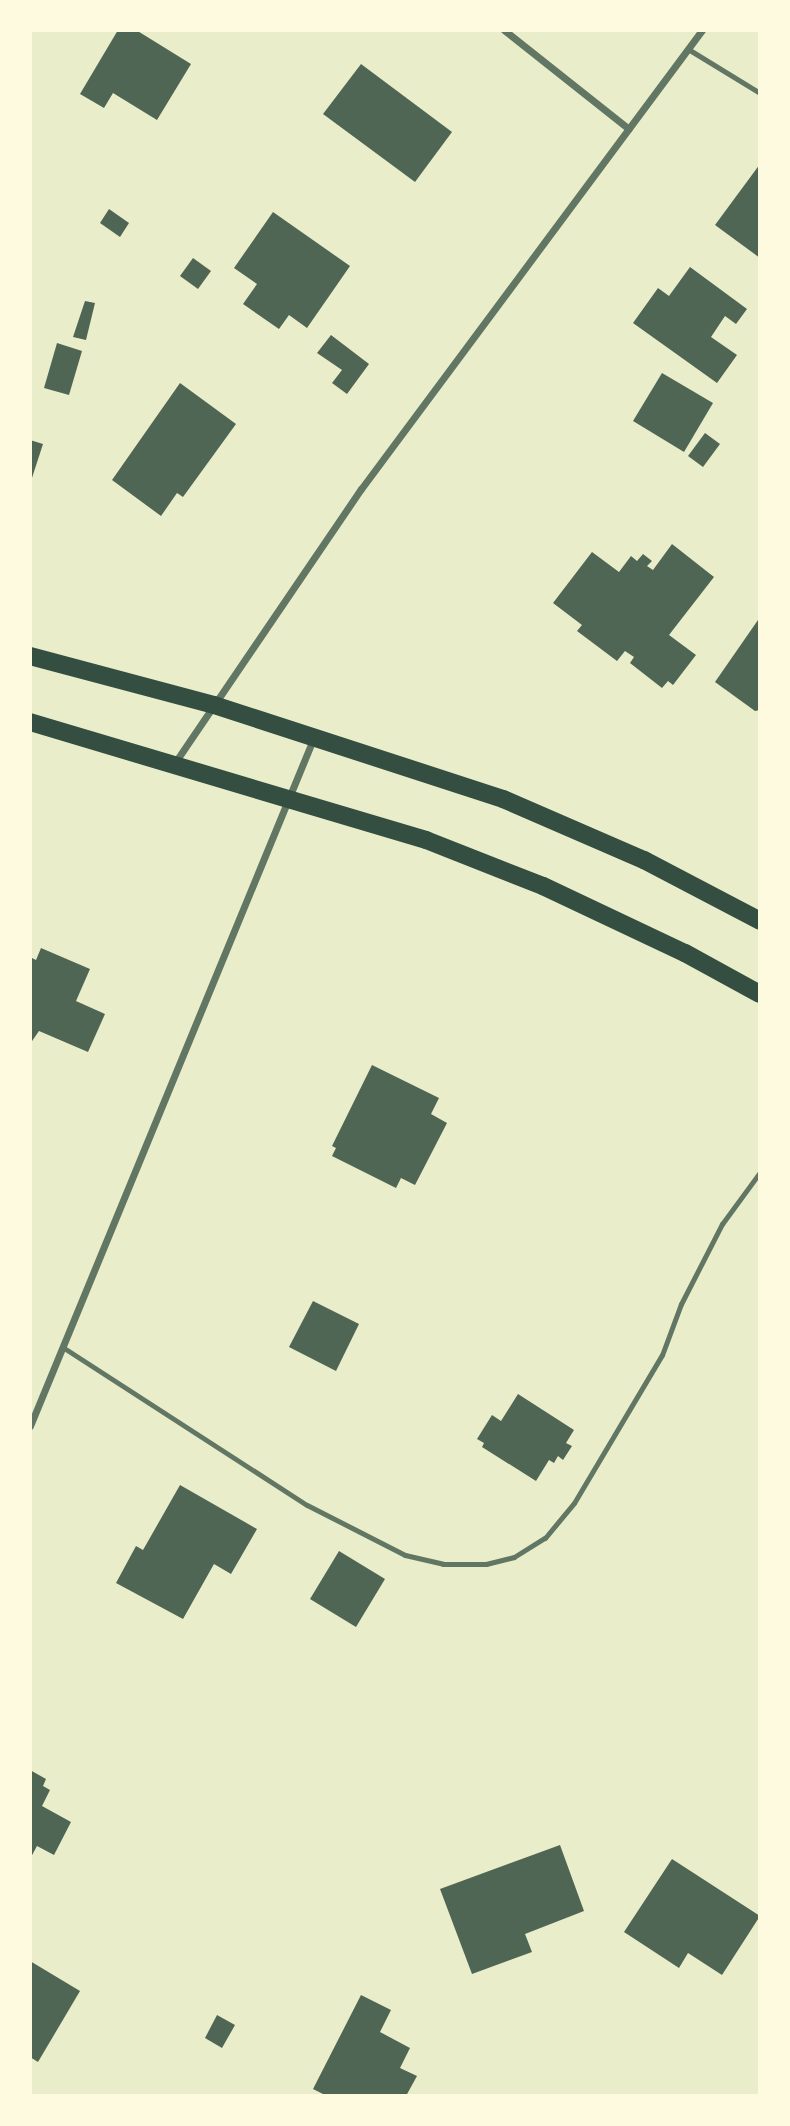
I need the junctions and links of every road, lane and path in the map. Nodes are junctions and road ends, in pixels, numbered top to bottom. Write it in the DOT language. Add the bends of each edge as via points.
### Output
graph roads {
  1 [pos="504,30"];
  2 [pos="702,30"];
  3 [pos="688,49"];
  4 [pos="760,93"];
  5 [pos="629,129"];
  6 [pos="30,656"];
  7 [pos="214,705"];
  8 [pos="30,722"];
  9 [pos="314,736"];
  10 [pos="174,764"];
  11 [pos="290,797"];
  12 [pos="760,921"];
  13 [pos="760,994"];
  14 [pos="760,1171"];
  15 [pos="64,1348"];
  16 [pos="30,1426"];
  1 -- 5 [label="street"];
  2 -- 3 [label="street"];
  3 -- 4 [label="lane"];
  3 -- 5 [label="street"];
  5 -- 7 [label="street" via="361,489"];
  6 -- 7 [label="main road"];
  7 -- 9 [label="main road"];
  7 -- 10 [label="street"];
  8 -- 10 [label="main road"];
  9 -- 11 [label="street"];
  9 -- 12 [label="main road" via="503,799 643,860"];
  10 -- 11 [label="main road"];
  11 -- 13 [label="main road" via="426,840 543,886"];
  11 -- 15 [label="street"];
  14 -- 15 [label="lane" via="722,1224 681,1304 662,1354 574,1503 545,1538 514,1557 486,1564 443,1564 405,1555 319,1511"];
  15 -- 16 [label="street"];
}
